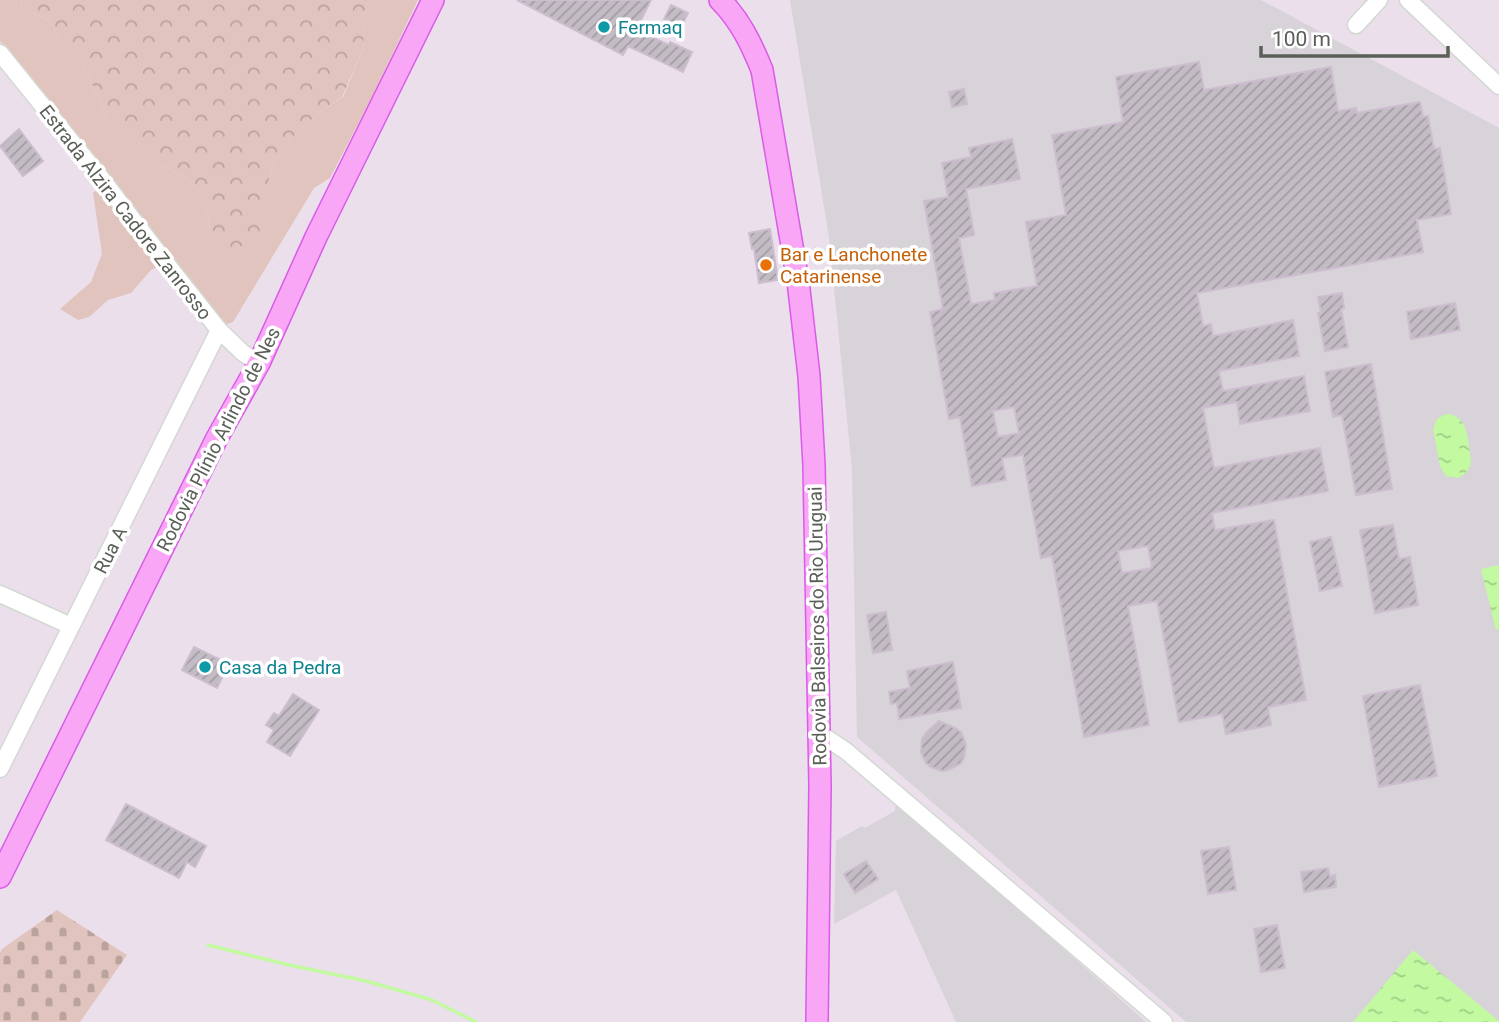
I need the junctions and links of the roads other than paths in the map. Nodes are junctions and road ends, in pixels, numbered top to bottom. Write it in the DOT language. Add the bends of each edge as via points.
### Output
graph roads {
  1 [pos="433,0"];
  2 [pos="720,0"];
  3 [pos="1379,0"];
  4 [pos="1408,0"];
  5 [pos="1356,25"];
  6 [pos="0,53"];
  7 [pos="1499,86"];
  8 [pos="219,330"];
  9 [pos="259,363"];
  10 [pos="0,594"];
  11 [pos="71,626"];
  12 [pos="819,733"];
  13 [pos="0,769"];
  14 [pos="0,877"];
  15 [pos="817,1022"];
  16 [pos="1164,1022"];
  1 -- 9 [label="main road, Rodovia Plínio Arlindo de Nes"];
  2 -- 12 [label="main road, Rodovia Balseiros do Rio Uruguai" via="743,27 762,70 798,281 814,452"];
  3 -- 5 [label="street"];
  4 -- 7 [label="street"];
  6 -- 8 [label="street, Estrada Alzira Cadore Zanrosso"];
  8 -- 9 [label="street, Estrada Alzira Cadore Zanrosso"];
  8 -- 11 [label="street, Rua A"];
  9 -- 14 [label="main road, Rodovia Plínio Arlindo de Nes" via="217,438"];
  10 -- 11 [label="street"];
  11 -- 13 [label="street, Rua A"];
  12 -- 15 [label="main road, Rodovia Balseiros do Rio Uruguai"];
  12 -- 16 [label="street" via="846,751"];
}
